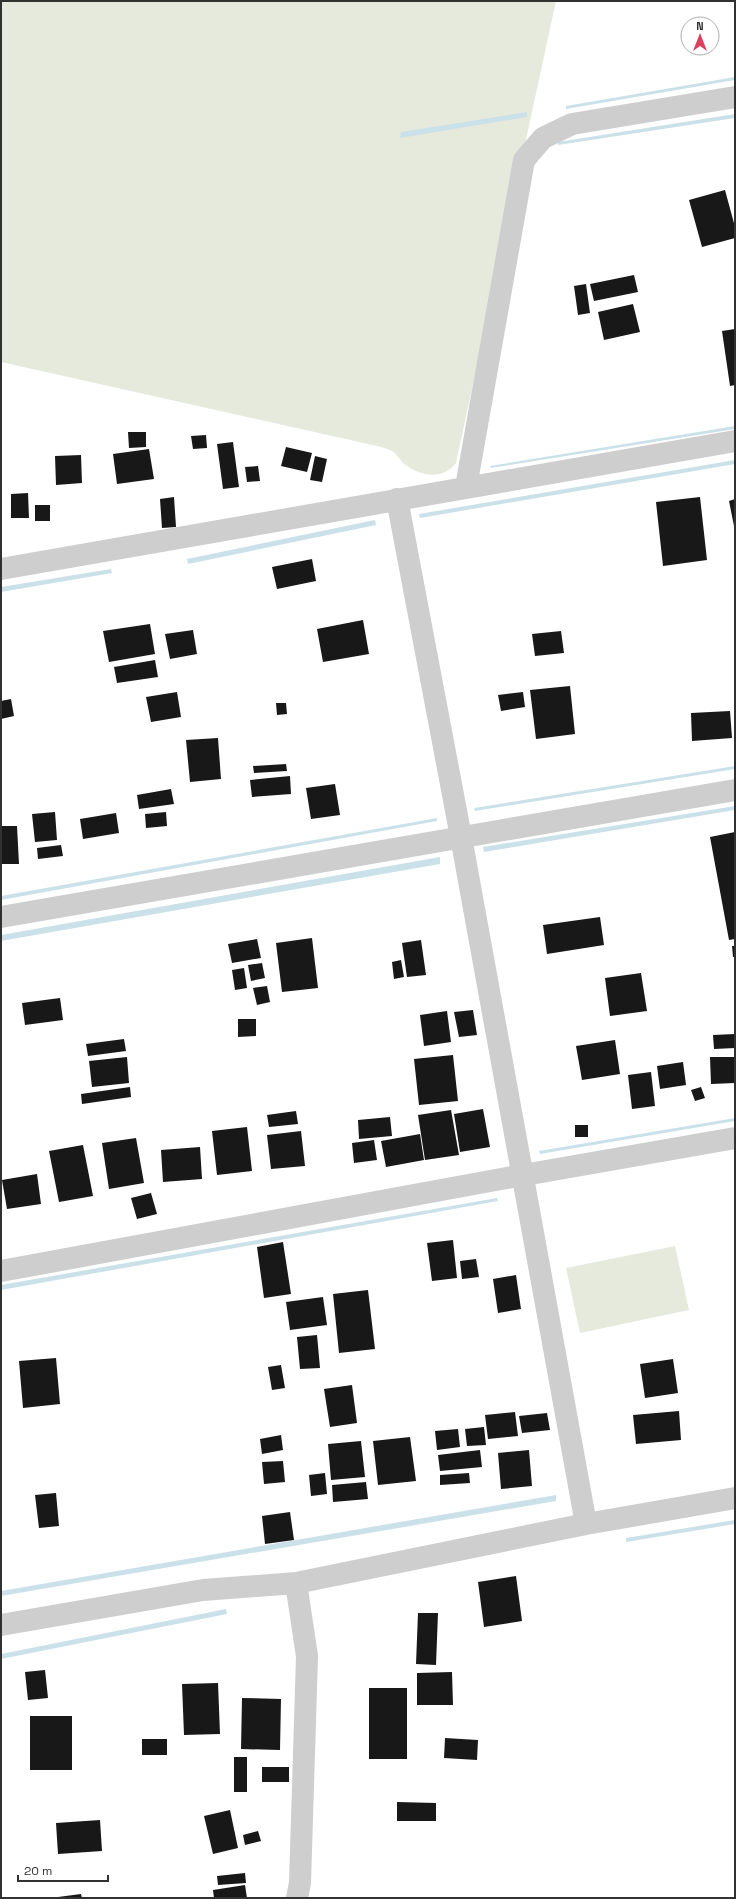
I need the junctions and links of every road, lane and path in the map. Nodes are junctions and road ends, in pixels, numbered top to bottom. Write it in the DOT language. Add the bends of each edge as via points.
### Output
graph roads {
  1 [pos="735,97"];
  2 [pos="735,441"];
  3 [pos="466,487"];
  4 [pos="397,499"];
  5 [pos="1,568"];
  6 [pos="735,790"];
  7 [pos="461,837"];
  8 [pos="1,917"];
  9 [pos="735,1138"];
  10 [pos="522,1175"];
  11 [pos="1,1271"];
  12 [pos="735,1498"];
  13 [pos="586,1524"];
  14 [pos="296,1583"];
  15 [pos="1,1625"];
  16 [pos="297,1898"];
  1 -- 3 [label="street" via="572,124 543,138 524,160"];
  2 -- 3 [label="street"];
  3 -- 4 [label="street"];
  4 -- 5 [label="street"];
  4 -- 7 [label="street"];
  6 -- 7 [label="street"];
  7 -- 8 [label="street"];
  7 -- 10 [label="street"];
  9 -- 10 [label="street"];
  10 -- 11 [label="street"];
  10 -- 13 [label="street"];
  12 -- 13 [label="street"];
  13 -- 14 [label="street"];
  14 -- 15 [label="street" via="203,1590"];
  14 -- 16 [label="street" via="307,1656 300,1883"];
}
